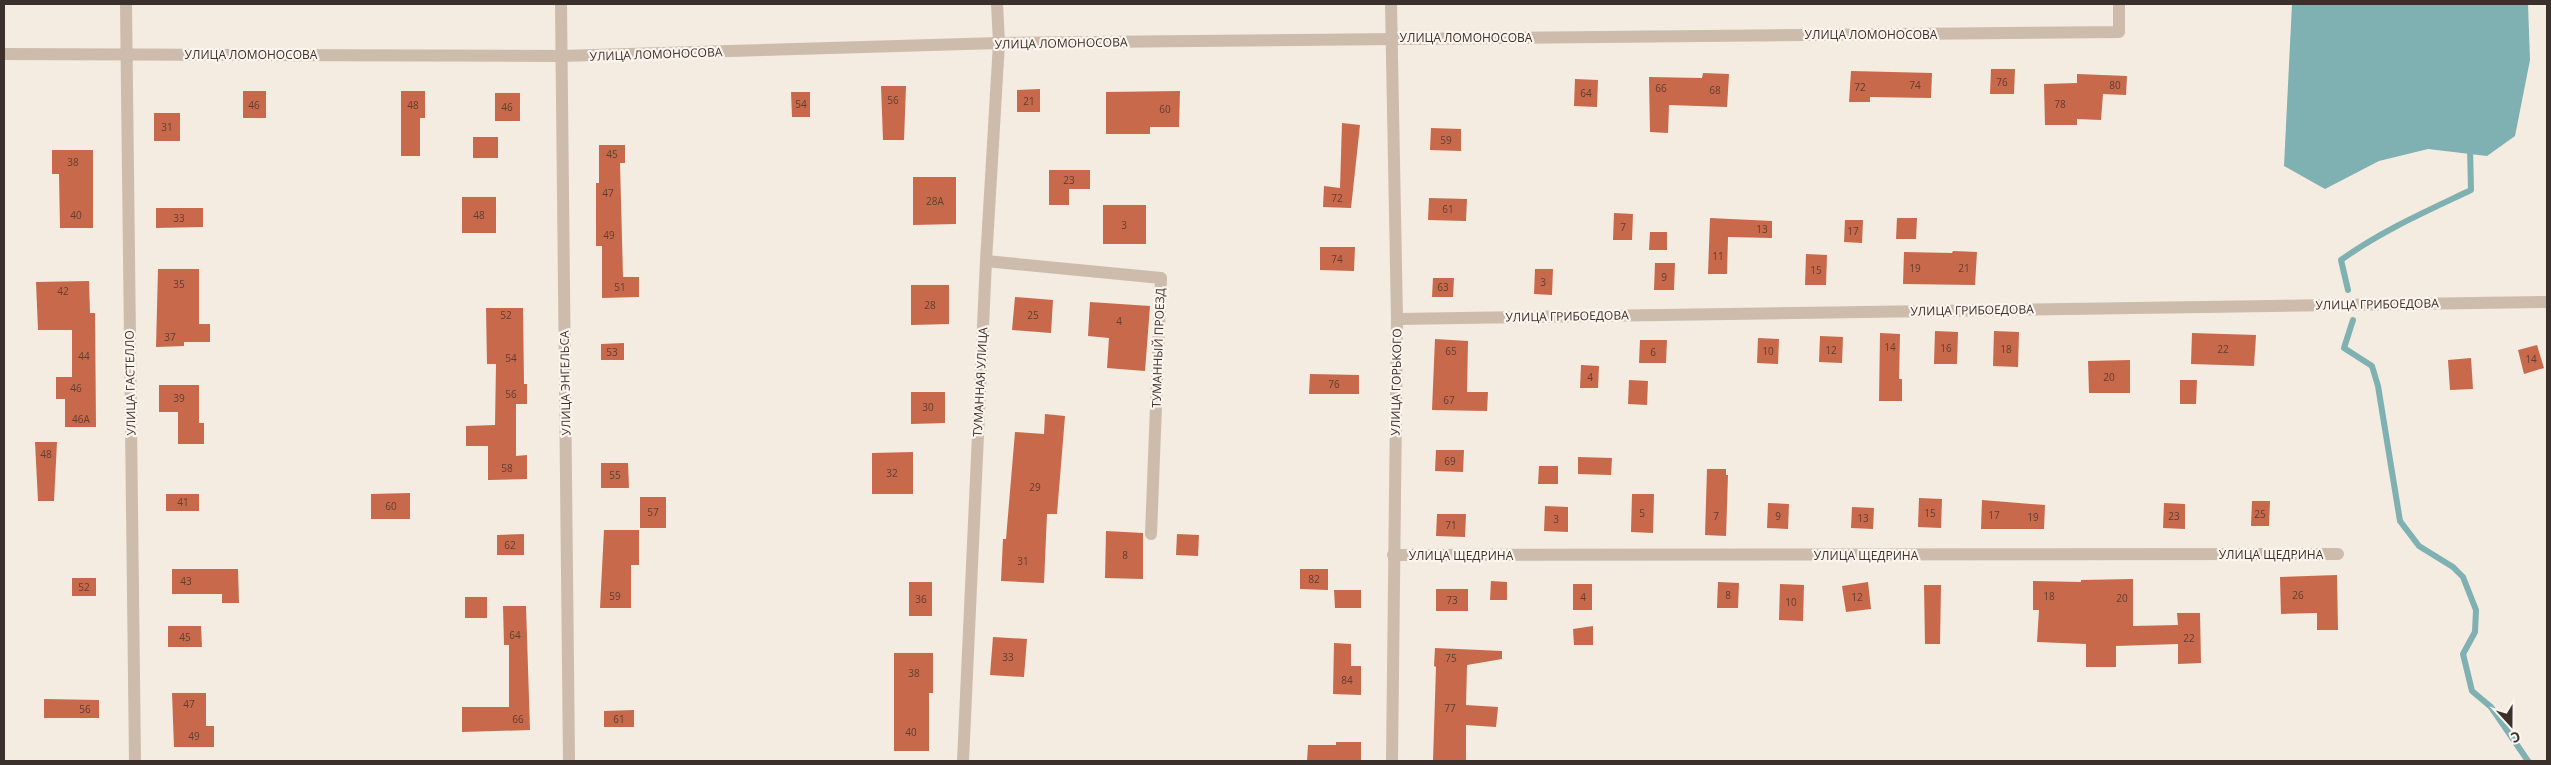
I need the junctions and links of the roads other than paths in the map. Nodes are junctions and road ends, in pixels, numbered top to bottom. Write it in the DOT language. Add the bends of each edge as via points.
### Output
graph roads {
  1 [pos="126,4"];
  2 [pos="561,4"];
  3 [pos="997,4"];
  4 [pos="1391,4"];
  5 [pos="2119,4"];
  6 [pos="1391,38"];
  7 [pos="999,43"];
  8 [pos="125,53"];
  9 [pos="4,54"];
  10 [pos="561,56"];
  11 [pos="986,261"];
  12 [pos="2547,302"];
  13 [pos="1397,318"];
  14 [pos="1151,534"];
  15 [pos="2338,554"];
  16 [pos="1393,555"];
  17 [pos="135,761"];
  18 [pos="569,761"];
  19 [pos="963,761"];
  20 [pos="1392,761"];
  1 -- 8 [label="street, УЛИЦА ГАСТЕЛЛО"];
  2 -- 10 [label="street, УЛИЦА ЭНГЕЛЬСА"];
  3 -- 7 [label="street, ТУМАННАЯ УЛИЦА"];
  4 -- 6 [label="street, УЛИЦА ГОРЬКОГО"];
  5 -- 6 [label="street, УЛИЦА ЛОМОНОСОВА" via="2118,32"];
  6 -- 7 [label="street, УЛИЦА ЛОМОНОСОВА"];
  6 -- 13 [label="street, УЛИЦА ГОРЬКОГО"];
  7 -- 10 [label="street, УЛИЦА ЛОМОНОСОВА"];
  7 -- 11 [label="street, ТУМАННАЯ УЛИЦА"];
  8 -- 9 [label="street, УЛИЦА ЛОМОНОСОВА"];
  8 -- 10 [label="street, УЛИЦА ЛОМОНОСОВА"];
  8 -- 17 [label="street, УЛИЦА ГАСТЕЛЛО"];
  10 -- 18 [label="street, УЛИЦА ЭНГЕЛЬСА"];
  11 -- 14 [label="street, ТУМАННЫЙ ПРОЕЗД" via="1161,278"];
  11 -- 19 [label="street, ТУМАННАЯ УЛИЦА"];
  12 -- 13 [label="street, УЛИЦА ГРИБОЕДОВА"];
  13 -- 16 [label="street, УЛИЦА ГОРЬКОГО"];
  15 -- 16 [label="street, УЛИЦА ЩЕДРИНА"];
  16 -- 20 [label="street, УЛИЦА ГОРЬКОГО"];
}
